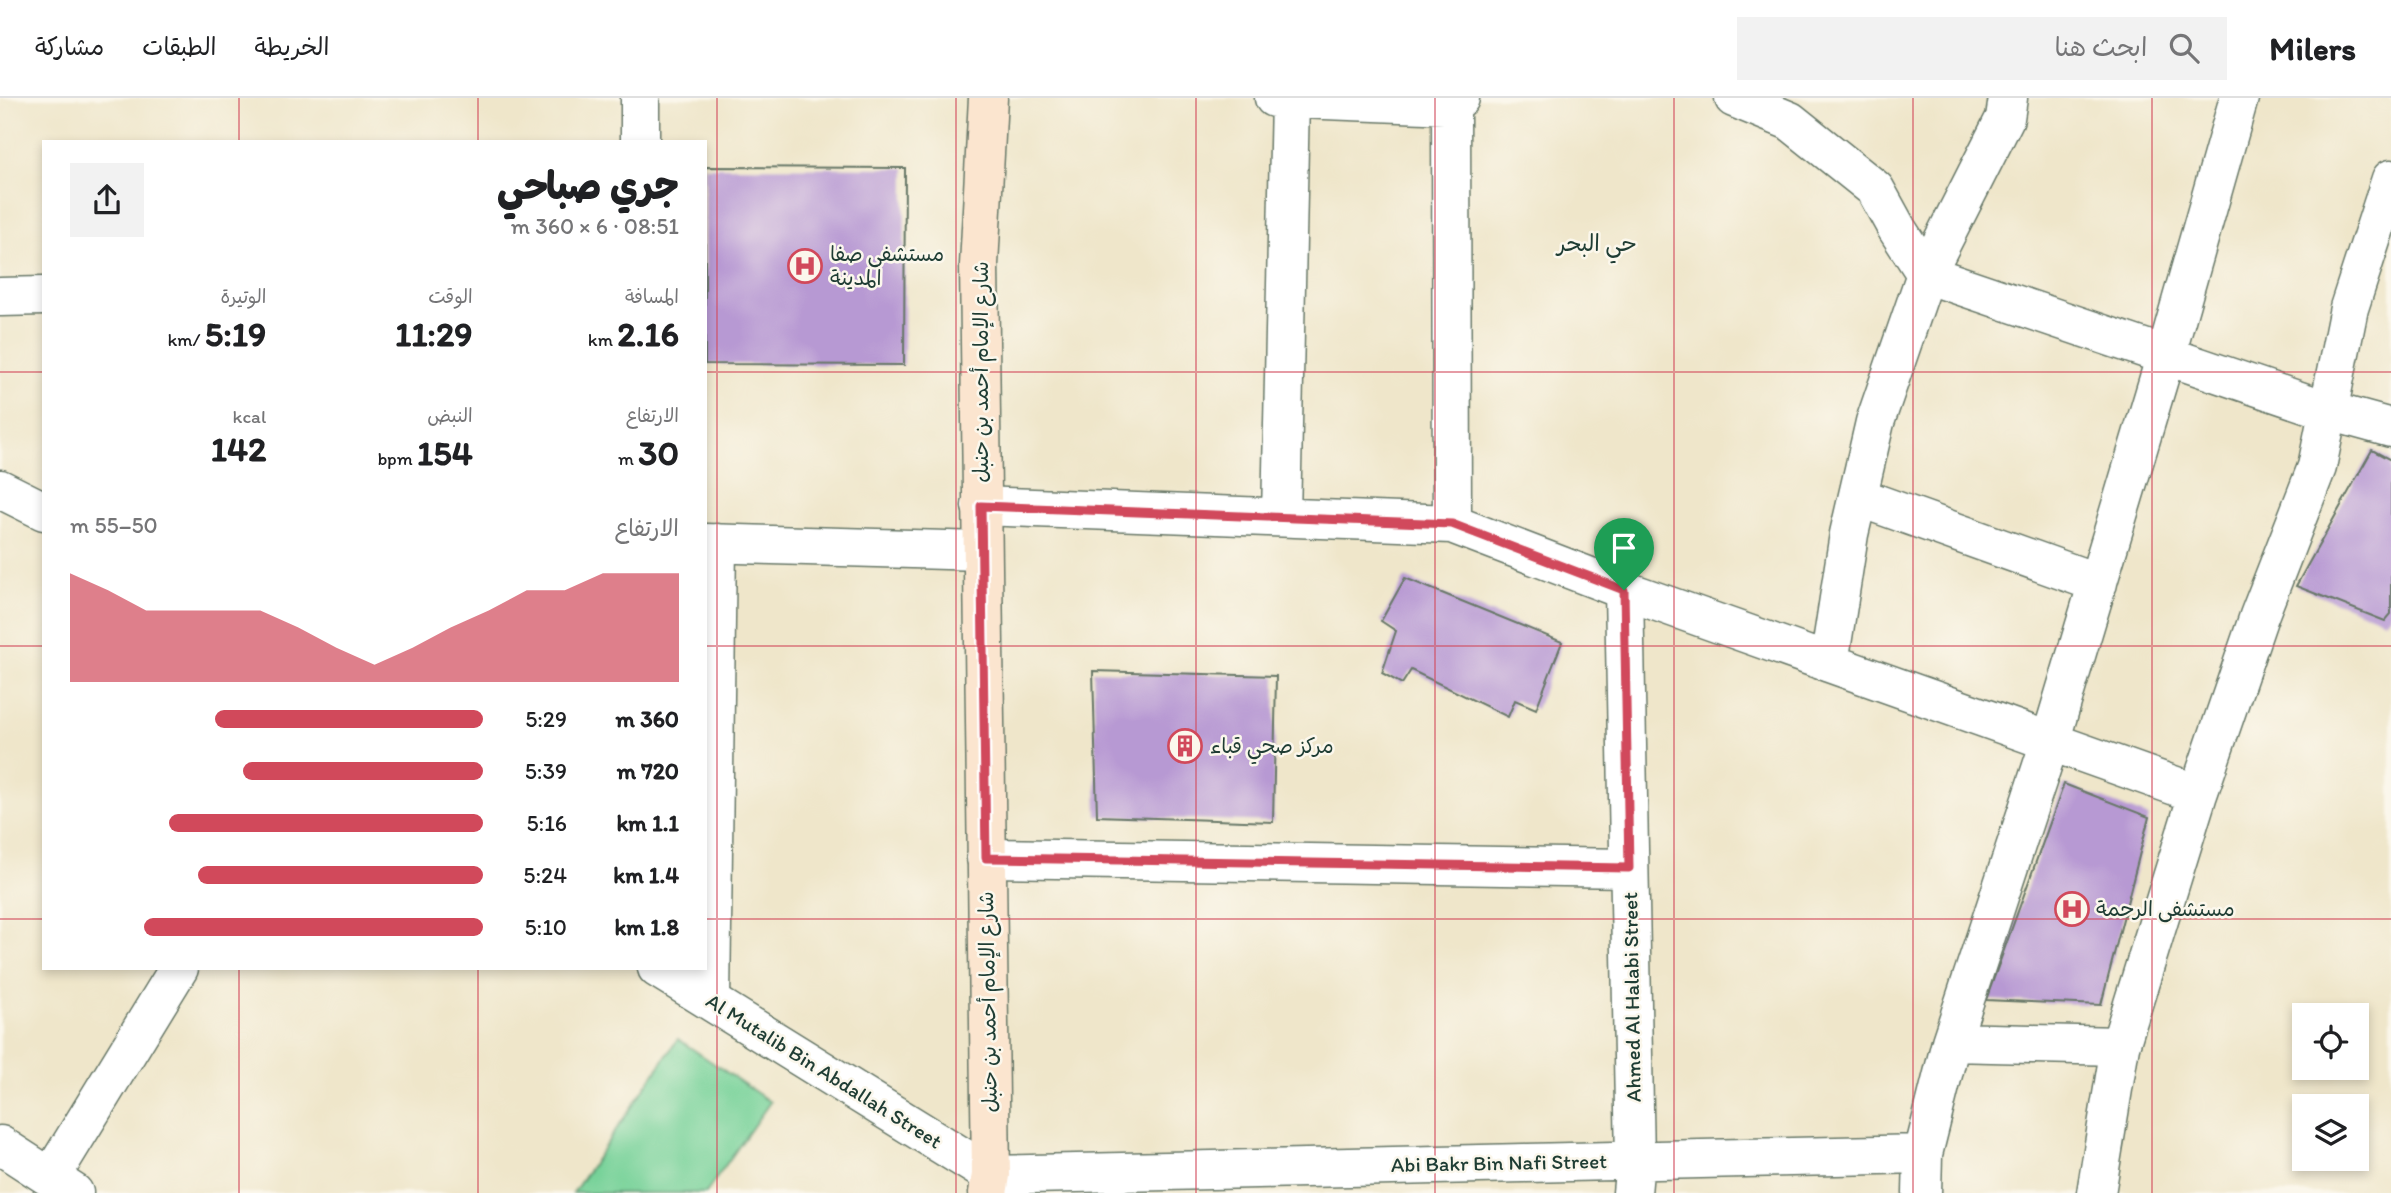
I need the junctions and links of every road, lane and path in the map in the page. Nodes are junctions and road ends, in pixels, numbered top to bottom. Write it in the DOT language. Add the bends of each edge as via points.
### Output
graph roads {
  1 [pos="640,98"];
  2 [pos="988,98"];
  3 [pos="1274,98"];
  4 [pos="1734,98"];
  5 [pos="2008,98"];
  6 [pos="2239,98"];
  7 [pos="1290,99"];
  8 [pos="1455,102"];
  9 [pos="640,140"];
  10 [pos="2391,180"];
  11 [pos="1926,274"];
  12 [pos="42,296"];
  13 [pos="0,298"];
  14 [pos="2166,355"];
  15 [pos="2329,411"];
  16 [pos="2391,428"];
  17 [pos="1858,497"];
  18 [pos="981,506"];
  19 [pos="1282,517"];
  20 [pos="1452,524"];
  21 [pos="711,543"];
  22 [pos="982,551"];
  23 [pos="2098,583"];
  24 [pos="1624,590"];
  25 [pos="1829,663"];
  26 [pos="2050,742"];
  27 [pos="2199,794"];
  28 [pos="986,858"];
  29 [pos="1629,868"];
  30 [pos="178,970"];
  31 [pos="660,970"];
  32 [pos="711,1001"];
  33 [pos="1951,1042"];
  34 [pos="2120,1046"];
  35 [pos="0,1145"];
  36 [pos="1923,1154"];
  37 [pos="1633,1177"];
  38 [pos="1480,1178"];
  39 [pos="989,1184"];
  40 [pos="63,1185"];
  41 [pos="1922,1193"];
  42 [pos="2096,1193"];
  1 -- 9 [label="street"];
  2 -- 18 [label="main road, شارع الإمام أحمد بن حنبل" via="979,265"];
  3 -- 7 [label="street"];
  4 -- 11 [label="street" via="1790,121 1875,189"];
  5 -- 11 [label="street" via="2005,118"];
  6 -- 14 [label="street"];
  7 -- 8 [label="street"];
  7 -- 19 [label="street"];
  8 -- 20 [label="street"];
  10 -- 15 [label="street" via="2349,308"];
  11 -- 14 [label="street"];
  11 -- 17 [label="street" via="1875,422"];
  12 -- 13 [label="street"];
  14 -- 15 [label="street"];
  14 -- 23 [label="street"];
  15 -- 16 [label="street"];
  15 -- 27 [label="street" via="2317,467 2259,616"];
  17 -- 23 [label="street"];
  17 -- 25 [label="street"];
  18 -- 19 [label="street"];
  18 -- 22 [label="main road, شارع الإمام أحمد بن حنبل"];
  19 -- 20 [label="street"];
  20 -- 24 [label="street"];
  21 -- 22 [label="street"];
  21 -- 32 [label="street"];
  22 -- 28 [label="main road, شارع الإمام أحمد بن حنبل"];
  23 -- 26 [label="street"];
  24 -- 25 [label="street"];
  24 -- 29 [label="street, Ahmed Al Halabi Street"];
  25 -- 26 [label="street"];
  26 -- 27 [label="street"];
  26 -- 33 [label="street"];
  27 -- 34 [label="street"];
  28 -- 29 [label="street"];
  28 -- 39 [label="main road, شارع الإمام أحمد بن حنبل"];
  29 -- 37 [label="street, Ahmed Al Halabi Street"];
  30 -- 40 [label="street"];
  31 -- 32 [label="street, Al Mutalib Bin Abdallah Street"];
  32 -- 39 [label="street, Al Mutalib Bin Abdallah Street"];
  33 -- 34 [label="street"];
  33 -- 36 [label="street"];
  34 -- 42 [label="street"];
  35 -- 40 [label="street"];
  36 -- 37 [label="street, Abi Bakr Bin Nafi Street"];
  36 -- 41 [label="street"];
  37 -- 38 [label="street, Abi Bakr Bin Nafi Street"];
  38 -- 39 [label="street, Abi Bakr Bin Nafi Street"];
}
